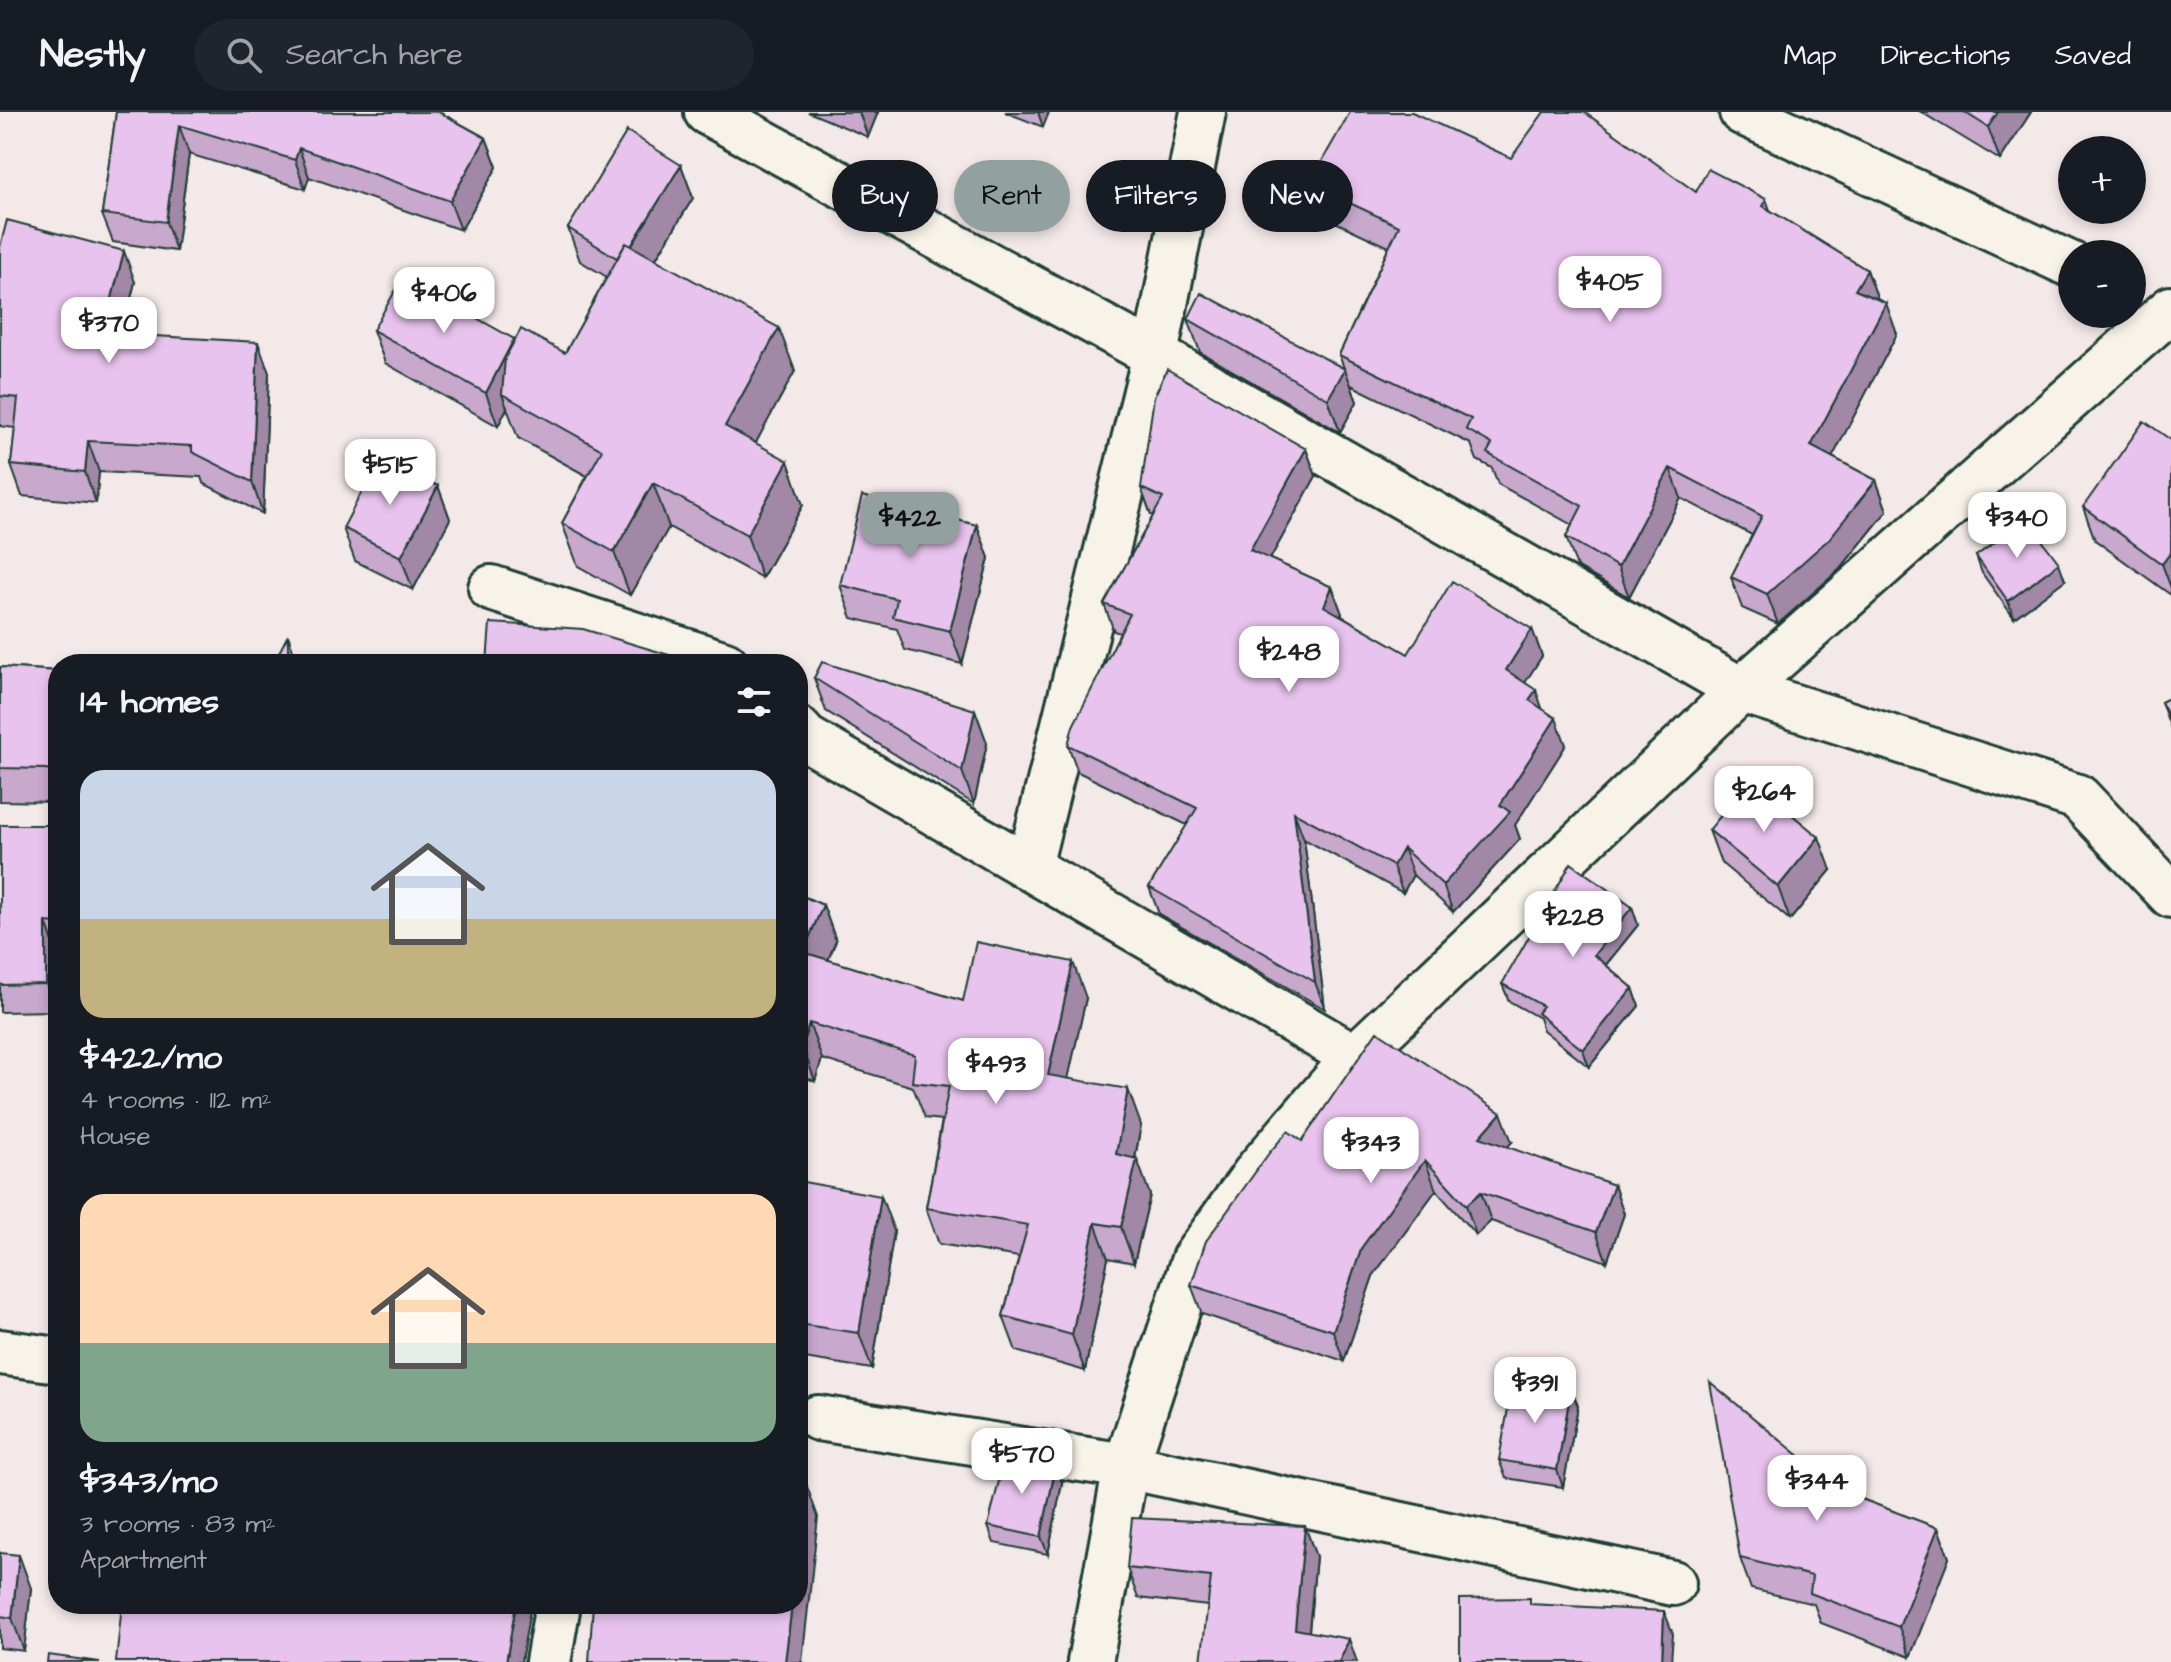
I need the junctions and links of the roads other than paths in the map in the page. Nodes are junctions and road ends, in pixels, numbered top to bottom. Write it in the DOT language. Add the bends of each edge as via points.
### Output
graph roads {
  1 [pos="707,112"];
  2 [pos="1203,112"];
  3 [pos="1742,112"];
  4 [pos="2058,259"];
  5 [pos="2161,305"];
  6 [pos="1155,355"];
  7 [pos="491,588"];
  8 [pos="694,654"];
  9 [pos="1741,690"];
  10 [pos="808,742"];
  11 [pos="1029,867"];
  12 [pos="2171,895"];
  13 [pos="1355,1057"];
  14 [pos="0,1352"];
  15 [pos="48,1359"];
  16 [pos="818,1418"];
  17 [pos="1126,1466"];
  18 [pos="1673,1583"];
  19 [pos="556,1614"];
  20 [pos="548,1662"];
  21 [pos="1090,1662"];
  1 -- 6 [label="street"];
  2 -- 6 [label="street"];
  3 -- 4 [label="street"];
  5 -- 9 [label="street"];
  6 -- 9 [label="street"];
  6 -- 11 [label="street"];
  7 -- 8 [label="street"];
  9 -- 12 [label="street" via="2078,797"];
  9 -- 13 [label="street"];
  10 -- 11 [label="street"];
  11 -- 13 [label="street"];
  13 -- 17 [label="street" via="1260,1167 1194,1259"];
  14 -- 15 [label="street"];
  16 -- 17 [label="street"];
  17 -- 18 [label="street"];
  17 -- 21 [label="street"];
  19 -- 20 [label="street"];
}
